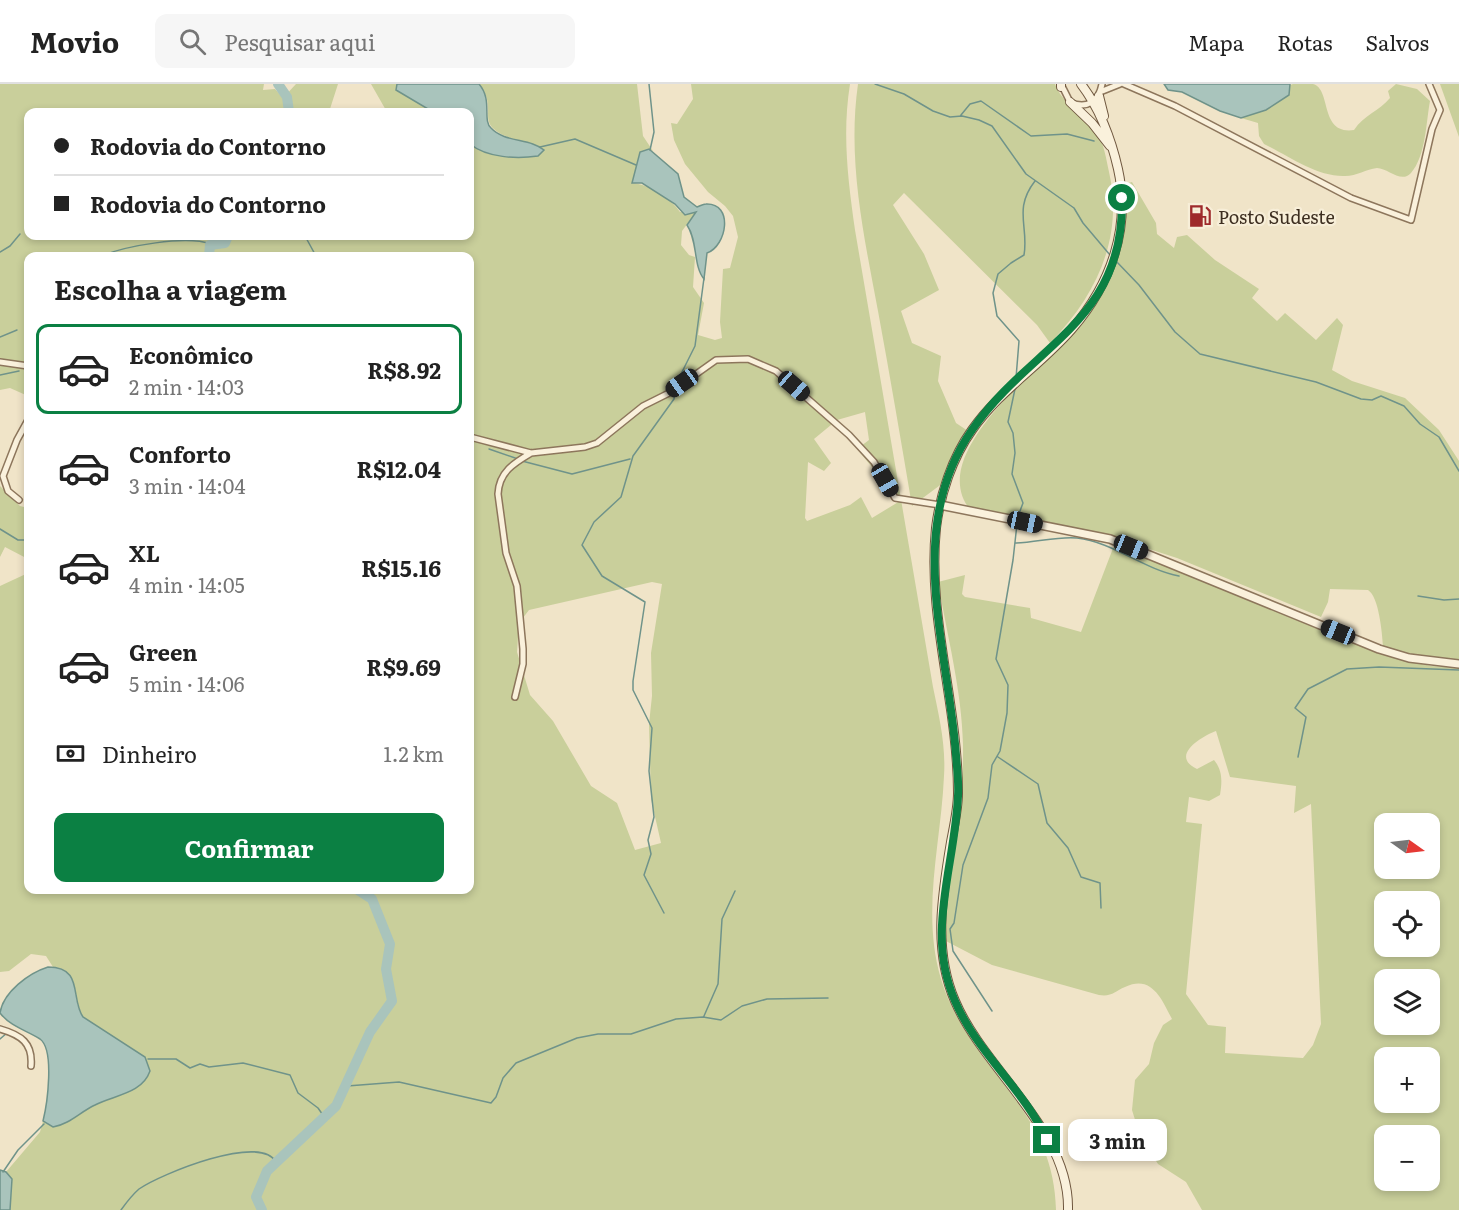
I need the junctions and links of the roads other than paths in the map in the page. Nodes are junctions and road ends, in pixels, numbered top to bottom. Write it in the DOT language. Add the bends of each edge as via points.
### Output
graph roads {
  1 [pos="1081,84"];
  2 [pos="1102,84"];
  3 [pos="1122,84"];
  4 [pos="1429,84"];
  5 [pos="1061,85"];
  6 [pos="1097,97"];
  7 [pos="1070,102"];
  8 [pos="1114,152"];
  9 [pos="0,362"];
  10 [pos="24,365"];
  11 [pos="24,428"];
  12 [pos="474,438"];
  13 [pos="531,453"];
  14 [pos="19,500"];
  15 [pos="940,505"];
  16 [pos="1459,664"];
  17 [pos="515,697"];
  18 [pos="0,1029"];
  19 [pos="31,1066"];
  20 [pos="1068,1210"];
  1 -- 6 [label="main road"];
  2 -- 6 [label="street"];
  3 -- 4 [label="street" via="1175,106 1351,198 1411,220 1440,110"];
  3 -- 6 [label="street"];
  5 -- 7 [label="street"];
  6 -- 7 [label="street" via="1082,106"];
  6 -- 8 [label="main road"];
  7 -- 8 [label="main road"];
  8 -- 15 [label="main road" via="1121,182 1122,213 1112,266 1096,298 1071,330 992,405 971,431 952,466"];
  9 -- 10 [label="street"];
  11 -- 14 [label="street" via="3,472 4,485"];
  12 -- 13 [label="street"];
  13 -- 15 [label="street" via="597,443 643,406 716,360 748,359 776,371 849,435 874,462 895,498"];
  13 -- 17 [label="street" via="505,471 498,485 506,553 518,586 523,664"];
  15 -- 16 [label="street" via="1110,539 1379,650"];
  15 -- 20 [label="main road" via="933,574 952,705 958,796 943,894 941,954 955,1001 990,1058 1038,1119 1065,1180"];
  18 -- 19 [label="street" via="26,1041 31,1048"];
}
